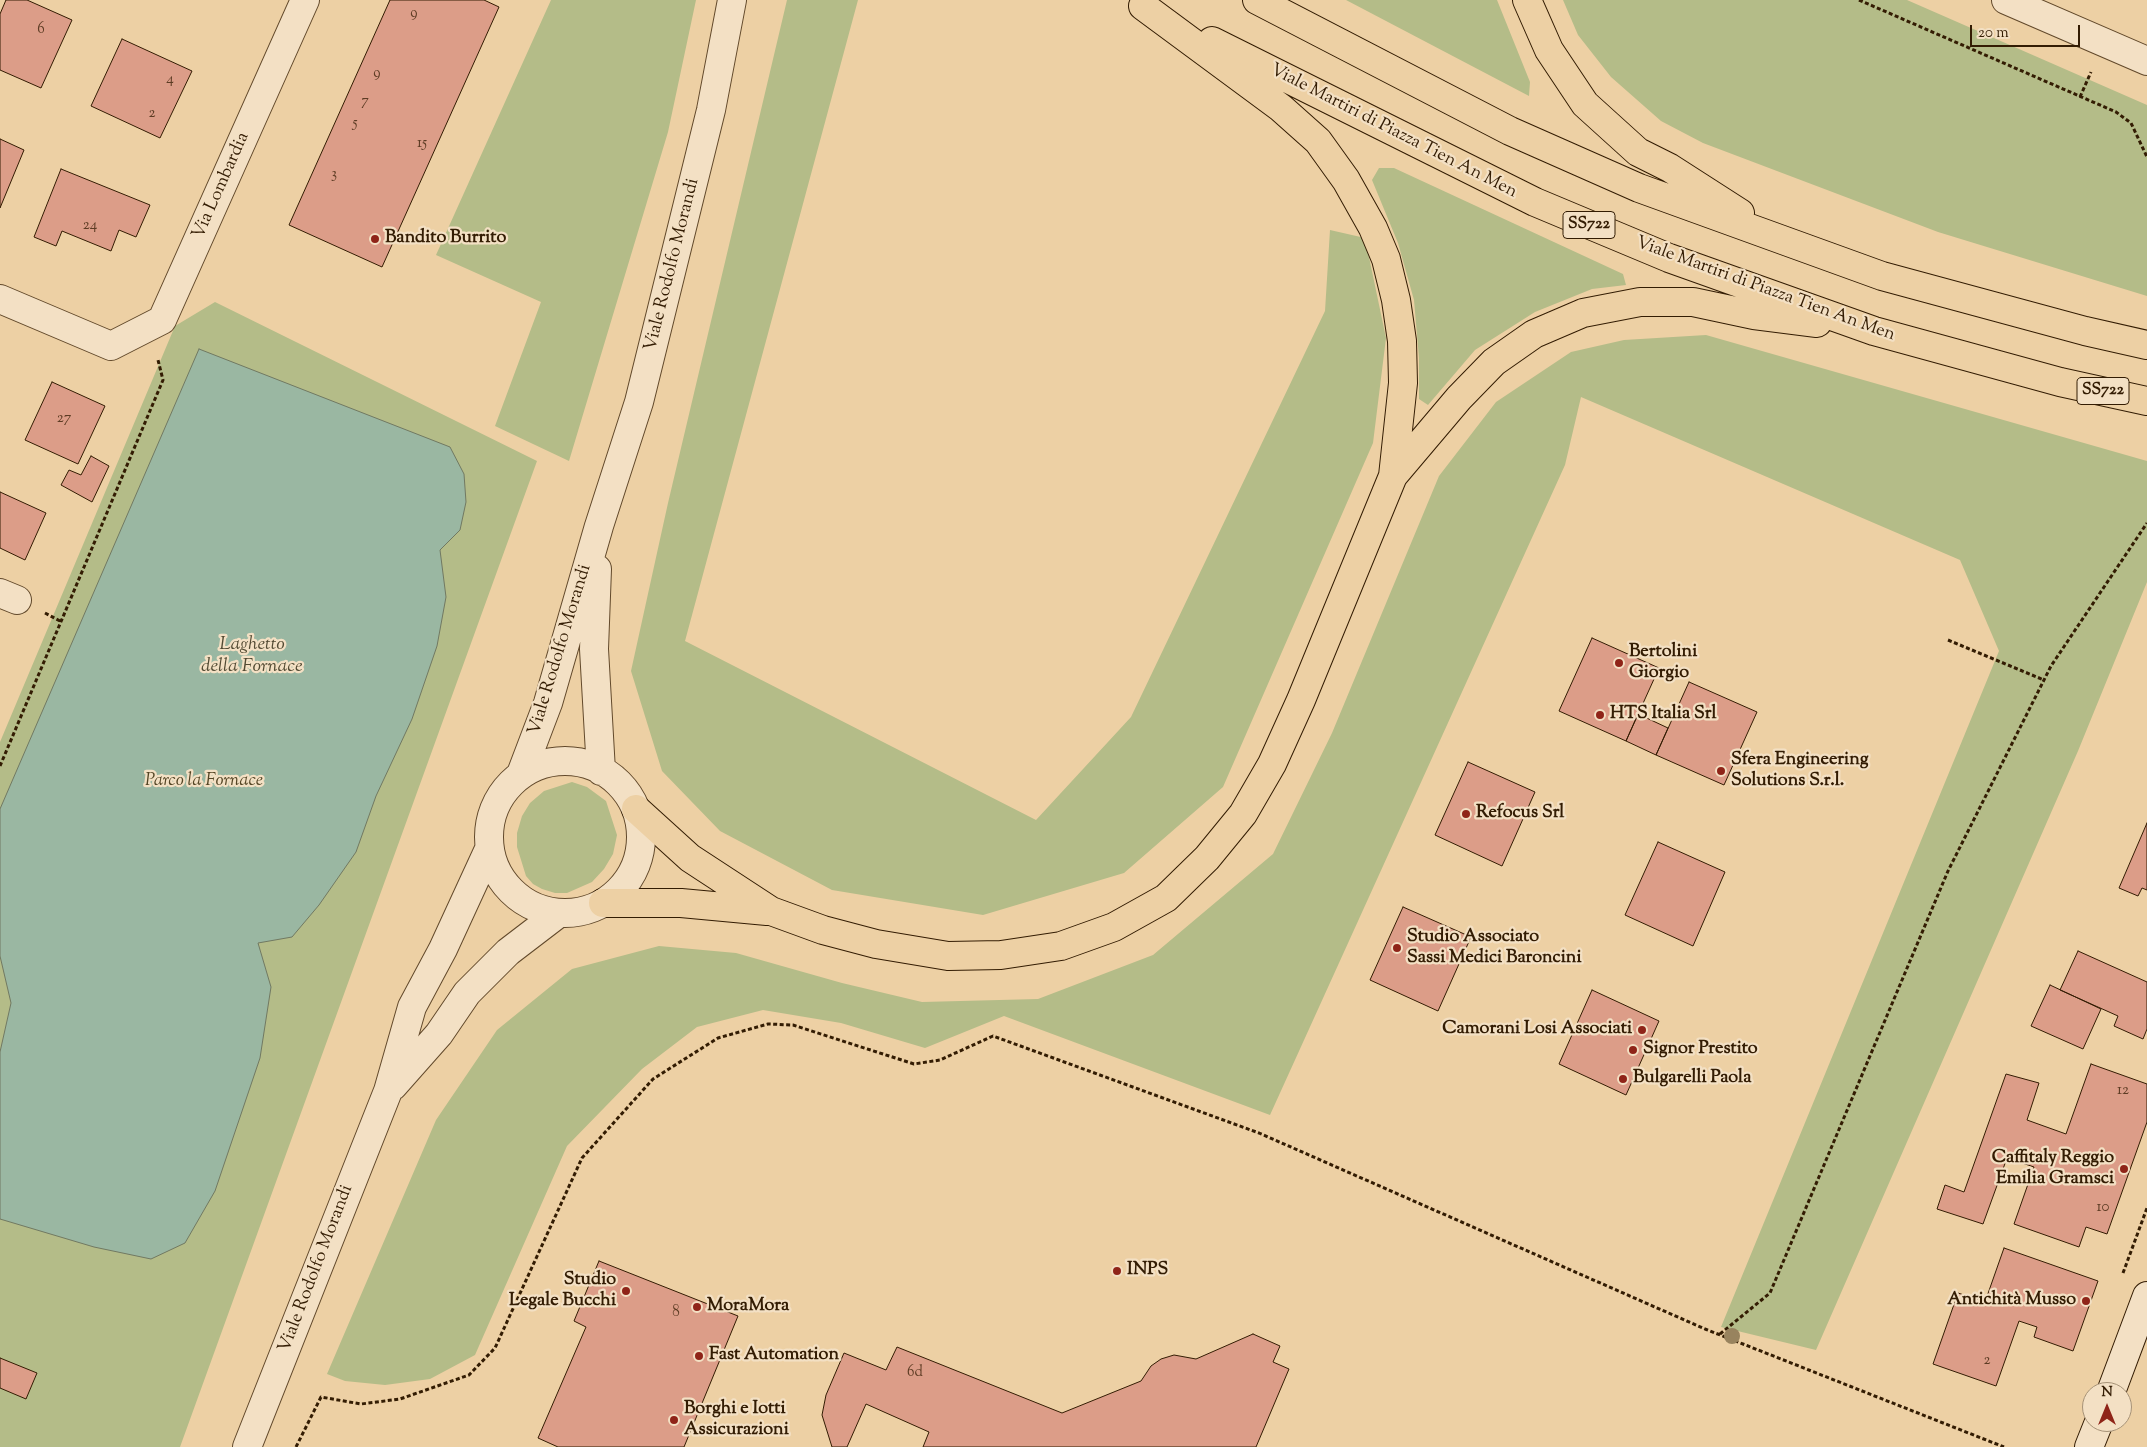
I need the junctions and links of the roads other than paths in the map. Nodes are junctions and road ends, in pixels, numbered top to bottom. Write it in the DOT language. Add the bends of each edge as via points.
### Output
graph roads {
  1 [pos="305,0"];
  2 [pos="732,0"];
  3 [pos="1257,0"];
  4 [pos="1528,0"];
  5 [pos="2006,0"];
  6 [pos="1137,3"];
  7 [pos="2147,61"];
  8 [pos="1781,240"];
  9 [pos="0,299"];
  10 [pos="1874,330"];
  11 [pos="2147,345"];
  12 [pos="2147,401"];
  13 [pos="1394,476"];
  14 [pos="599,526"];
  15 [pos="601,771"];
  16 [pos="521,774"];
  17 [pos="636,809"];
  18 [pos="489,849"];
  19 [pos="602,903"];
  20 [pos="771,911"];
  21 [pos="559,913"];
  22 [pos="388,1092"];
  23 [pos="2147,1296"];
  24 [pos="2116,1382"];
  25 [pos="247,1447"];
  1 -- 9 [label="street, Via Lombardia" via="162,320 111,346"];
  2 -- 14 [label="street, Viale Rodolfo Morandi" via="711,110 639,402"];
  3 -- 8 [label="highway" via="1510,131 1639,188"];
  4 -- 8 [label="highway" via="1549,50 1565,76 1585,104 1608,126 1638,152 1670,168"];
  5 -- 7 [label="street"];
  6 -- 10 [label="highway, Viale Martiri di Piazza Tien An Men / SS722" via="1535,202 1669,258"];
  6 -- 13 [label="highway" via="1281,108 1318,141 1346,180 1373,228 1386,259 1402,341 1403,383"];
  8 -- 11 [label="highway" via="1882,276"];
  10 -- 12 [label="highway, Viale Martiri di Piazza Tien An Men / SS722" via="2060,382"];
  10 -- 13 [label="highway" via="1754,315 1693,302 1640,302 1583,313 1534,334 1494,362"];
  13 -- 20 [label="highway" via="1272,764 1243,814 1207,858 1166,898 1114,927 1061,946 1001,955 948,956 876,944 823,930"];
  14 -- 15 [label="street, Viale Rodolfo Morandi" via="594,649"];
  14 -- 16 [label="street, Viale Rodolfo Morandi" via="548,703"];
  15 -- 16 [label="street, Viale Rodolfo Morandi" via="576,762 550,763"];
  15 -- 17 [label="street, Viale Rodolfo Morandi" via="615,781"];
  16 -- 18 [label="street, Viale Rodolfo Morandi" via="498,801 491,820"];
  17 -- 19 [label="street, Viale Rodolfo Morandi" via="641,830 640,852 620,890"];
  17 -- 20 [label="highway" via="690,858"];
  18 -- 21 [label="street, Viale Rodolfo Morandi" via="502,880 517,896 537,908"];
  18 -- 22 [label="street, Viale Rodolfo Morandi" via="412,1007"];
  19 -- 20 [label="highway" via="681,903"];
  19 -- 21 [label="street, Viale Rodolfo Morandi" via="581,911"];
  21 -- 22 [label="street, Viale Rodolfo Morandi" via="508,952 468,993 439,1034"];
  22 -- 25 [label="street, Viale Rodolfo Morandi"];
  23 -- 24 [label="street"];
}
